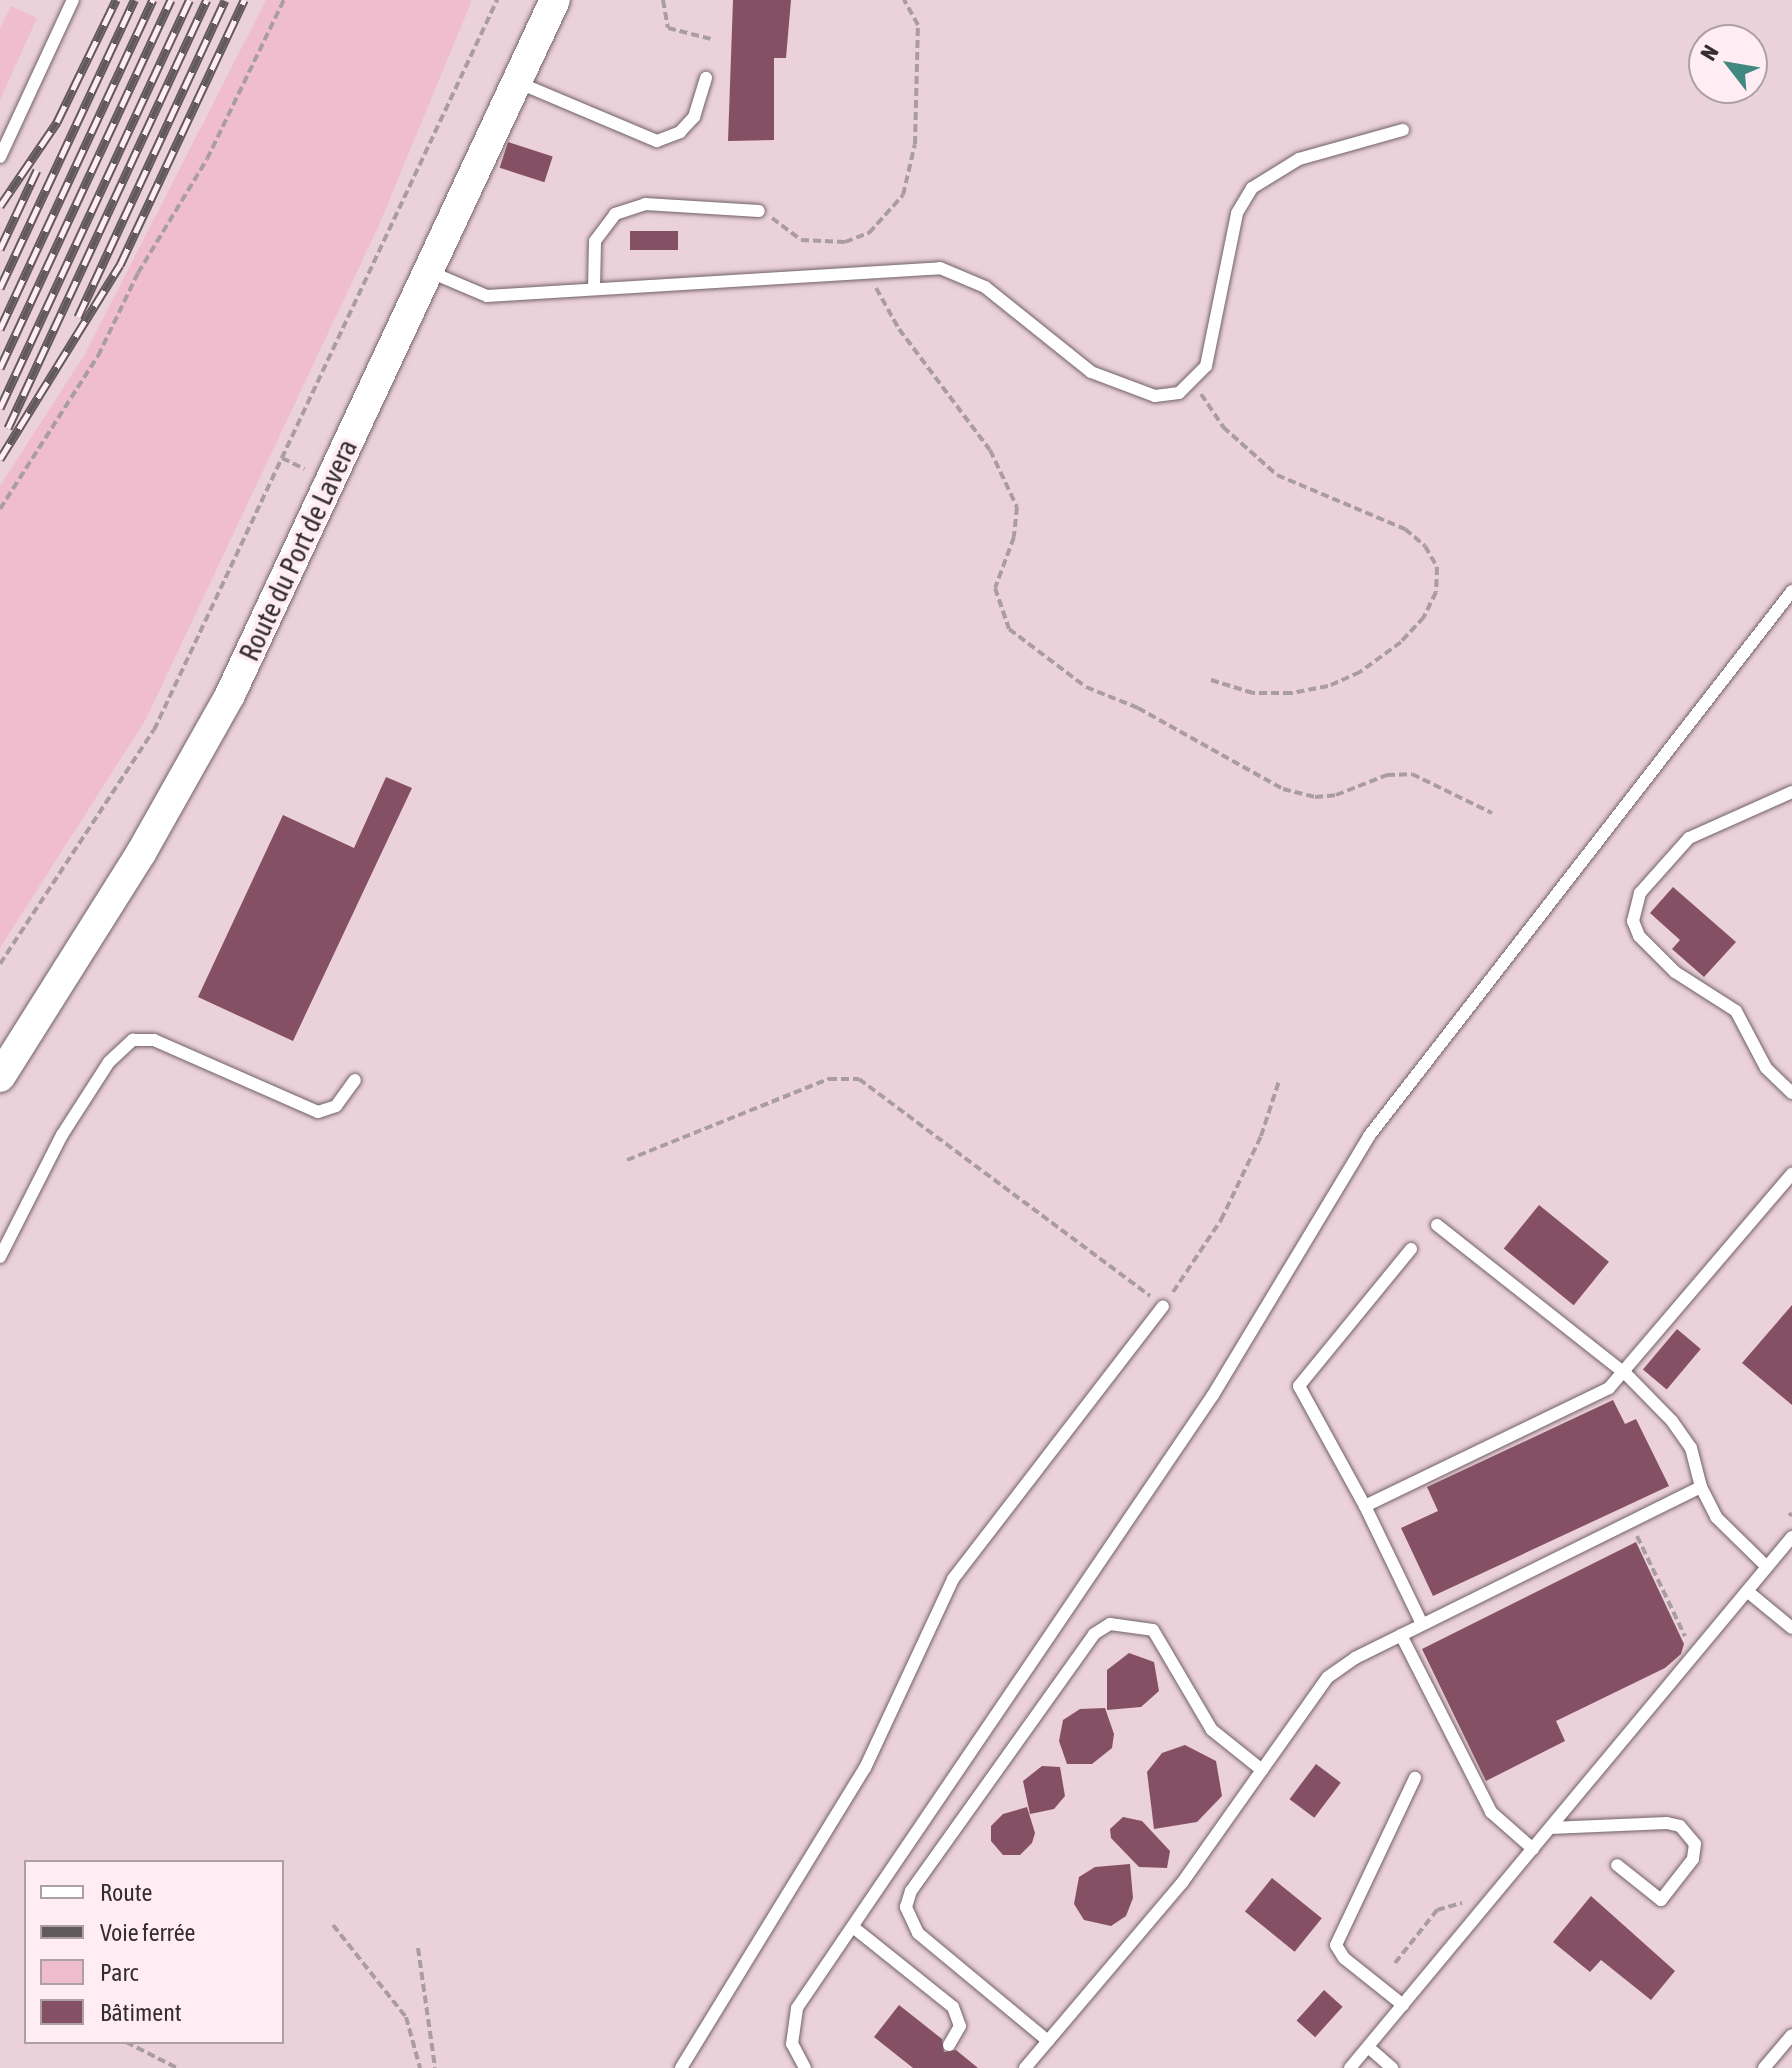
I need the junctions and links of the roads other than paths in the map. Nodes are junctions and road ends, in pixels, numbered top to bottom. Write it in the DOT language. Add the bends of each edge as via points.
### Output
graph roads {
  1 [pos="73,0"];
  2 [pos="555,0"];
  3 [pos="706,78"];
  4 [pos="517,82"];
  5 [pos="1403,130"];
  6 [pos="0,157"];
  7 [pos="759,211"];
  8 [pos="428,271"];
  9 [pos="594,289"];
  10 [pos="1792,591"];
  11 [pos="1792,792"];
  12 [pos="0,1077"];
  13 [pos="355,1080"];
  14 [pos="1792,1093"];
  15 [pos="1792,1174"];
  16 [pos="1437,1225"];
  17 [pos="1411,1249"];
  18 [pos="0,1257"];
  19 [pos="1163,1306"];
  20 [pos="1626,1374"];
  21 [pos="1701,1487"];
  22 [pos="1365,1506"];
  23 [pos="1792,1537"];
  24 [pos="1767,1567"];
  25 [pos="1747,1591"];
  26 [pos="1422,1624"];
  27 [pos="1792,1628"];
  28 [pos="1401,1635"];
  29 [pos="1262,1770"];
  30 [pos="1415,1778"];
  31 [pos="1550,1828"];
  32 [pos="1533,1849"];
  33 [pos="1617,1865"];
  34 [pos="853,1927"];
  35 [pos="1403,2005"];
  36 [pos="1792,2035"];
  37 [pos="1048,2041"];
  38 [pos="949,2045"];
  39 [pos="1368,2047"];
  40 [pos="681,2068"];
  41 [pos="805,2068"];
  42 [pos="1025,2068"];
  43 [pos="1350,2068"];
  44 [pos="1392,2068"];
  45 [pos="1764,2068"];
  1 -- 6 [label="lane"];
  2 -- 4 [label="street, Route du Port de Lavera"];
  3 -- 4 [label="lane" via="694,117 680,132 657,141"];
  4 -- 8 [label="street, Route du Port de Lavera"];
  5 -- 9 [label="lane" via="1299,159 1252,188 1237,213 1211,348 1194,382 1179,393 1155,396 1091,372 985,287 940,268"];
  7 -- 9 [label="lane" via="645,204 615,214 595,241"];
  8 -- 9 [label="lane" via="487,296"];
  8 -- 12 [label="street, Route du Port de Lavera" via="230,695 141,853"];
  10 -- 34 [label="lane" via="1369,1136 1205,1407"];
  11 -- 14 [label="lane" via="1689,838 1640,893 1633,921 1655,955 1736,1011 1766,1068"];
  13 -- 18 [label="lane" via="336,1106 318,1112 154,1040 133,1040 109,1062 62,1135"];
  15 -- 20 [label="lane"];
  16 -- 20 [label="lane"];
  17 -- 22 [label="lane" via="1299,1386"];
  19 -- 40 [label="lane" via="953,1579 865,1768"];
  20 -- 21 [label="lane" via="1683,1433"];
  20 -- 22 [label="lane" via="1609,1388"];
  21 -- 24 [label="lane" via="1716,1517"];
  21 -- 26 [label="lane"];
  22 -- 26 [label="lane"];
  23 -- 24 [label="lane"];
  24 -- 25 [label="lane"];
  25 -- 27 [label="lane"];
  25 -- 31 [label="lane"];
  26 -- 28 [label="lane"];
  28 -- 29 [label="lane" via="1328,1677"];
  28 -- 32 [label="lane" via="1491,1812"];
  29 -- 37 [label="lane" via="1182,1883"];
  29 -- 37 [label="lane" via="1212,1730 1153,1630 1110,1624 1094,1634 911,1891 906,1907 918,1933"];
  30 -- 35 [label="lane" via="1336,1945 1344,1958"];
  31 -- 32 [label="lane"];
  31 -- 33 [label="lane" via="1667,1823 1680,1826 1695,1844 1693,1859 1661,1900"];
  32 -- 35 [label="lane"];
  34 -- 38 [label="lane" via="953,2007 960,2026"];
  34 -- 41 [label="lane" via="791,2024 792,2044"];
  35 -- 39 [label="lane"];
  36 -- 45 [label="lane"];
  37 -- 42 [label="lane"];
  39 -- 43 [label="lane"];
  39 -- 44 [label="lane"];
}
